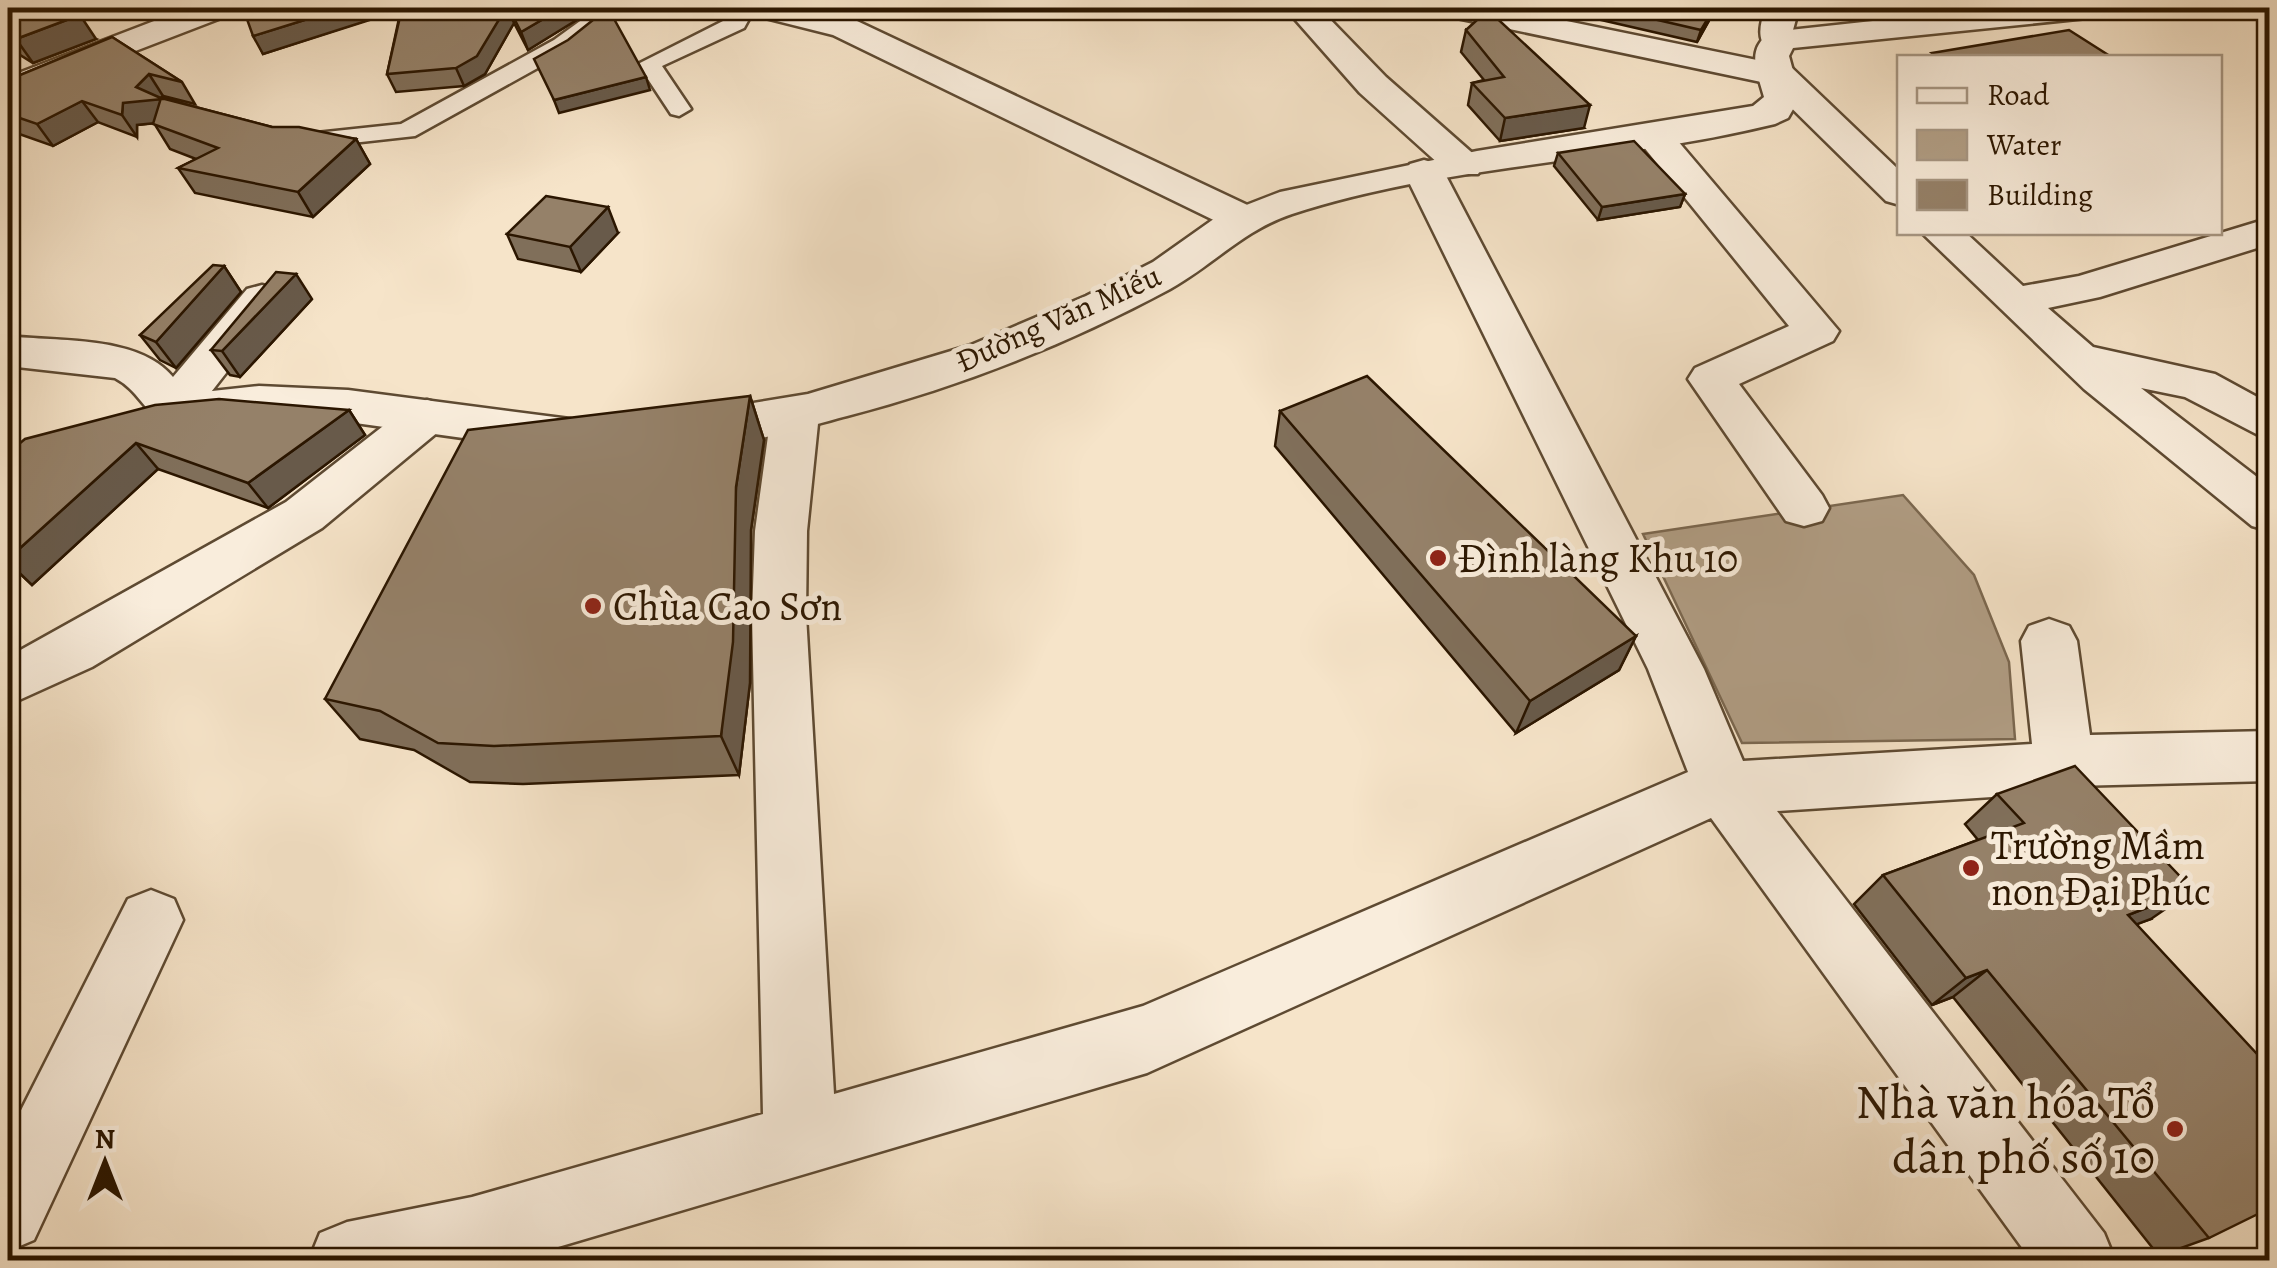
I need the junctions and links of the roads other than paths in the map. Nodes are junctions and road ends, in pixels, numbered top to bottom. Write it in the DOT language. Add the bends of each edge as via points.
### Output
graph roads {
  1 [pos="218,8"];
  2 [pos="610,8"];
  3 [pos="744,8"];
  4 [pos="765,8"];
  5 [pos="1301,8"];
  6 [pos="1457,8"];
  7 [pos="2074,8"];
  8 [pos="1779,42"];
  9 [pos="8,89"];
  10 [pos="679,109"];
  11 [pos="1654,135"];
  12 [pos="288,141"];
  13 [pos="1444,169"];
  14 [pos="1897,189"];
  15 [pos="1244,219"];
  16 [pos="2270,230"];
  17 [pos="1944,235"];
  18 [pos="274,286"];
  19 [pos="2013,301"];
  20 [pos="8,351"];
  21 [pos="2074,358"];
  22 [pos="173,408"];
  23 [pos="795,414"];
  24 [pos="123,415"];
  25 [pos="427,416"];
  26 [pos="2270,425"];
  27 [pos="1804,508"];
  28 [pos="2270,513"];
  29 [pos="2049,640"];
  30 [pos="8,682"];
  31 [pos="2270,756"];
  32 [pos="2064,761"];
  33 [pos="1724,788"];
  34 [pos="151,920"];
  35 [pos="800,1139"];
  36 [pos="8,1214"];
  37 [pos="347,1260"];
  38 [pos="2077,1260"];
  1 -- 9 [label="street"];
  2 -- 12 [label="lane" via="562,46 407,131"];
  3 -- 10 [label="lane" via="736,23 649,64"];
  4 -- 15 [label="street" via="845,28"];
  5 -- 13 [label="street"];
  6 -- 8 [label="street"];
  7 -- 8 [label="street"];
  8 -- 11 [label="street, Đường Văn Miếu" via="1782,97 1776,110"];
  8 -- 14 [label="street"];
  11 -- 13 [label="street, Đường Văn Miếu"];
  11 -- 27 [label="street" via="1817,331 1711,379"];
  13 -- 15 [label="street, Đường Văn Miếu" via="1318,195"];
  13 -- 33 [label="street" via="1676,669"];
  15 -- 23 [label="street, Đường Văn Miếu" via="1159,277 1050,328 893,388"];
  16 -- 19 [label="street" via="2085,288"];
  17 -- 19 [label="street"];
  18 -- 22 [label="street"];
  19 -- 21 [label="street"];
  20 -- 22 [label="street" via="126,364 147,375"];
  21 -- 26 [label="street" via="2199,385"];
  21 -- 28 [label="street" via="2180,449"];
  22 -- 24 [label="street, Đường Văn Miếu"];
  22 -- 25 [label="street, Đường Văn Miếu" via="259,402"];
  23 -- 25 [label="street, Đường Văn Miếu" via="635,436 556,436"];
  23 -- 35 [label="street" via="779,615"];
  25 -- 30 [label="street" via="304,515"];
  29 -- 32 [label="street"];
  31 -- 32 [label="street"];
  32 -- 33 [label="street" via="2052,768"];
  33 -- 35 [label="street" via="1677,801 1146,1039"];
  33 -- 38 [label="street"];
  34 -- 36 [label="street"];
  35 -- 37 [label="street" via="472,1235"];
}
